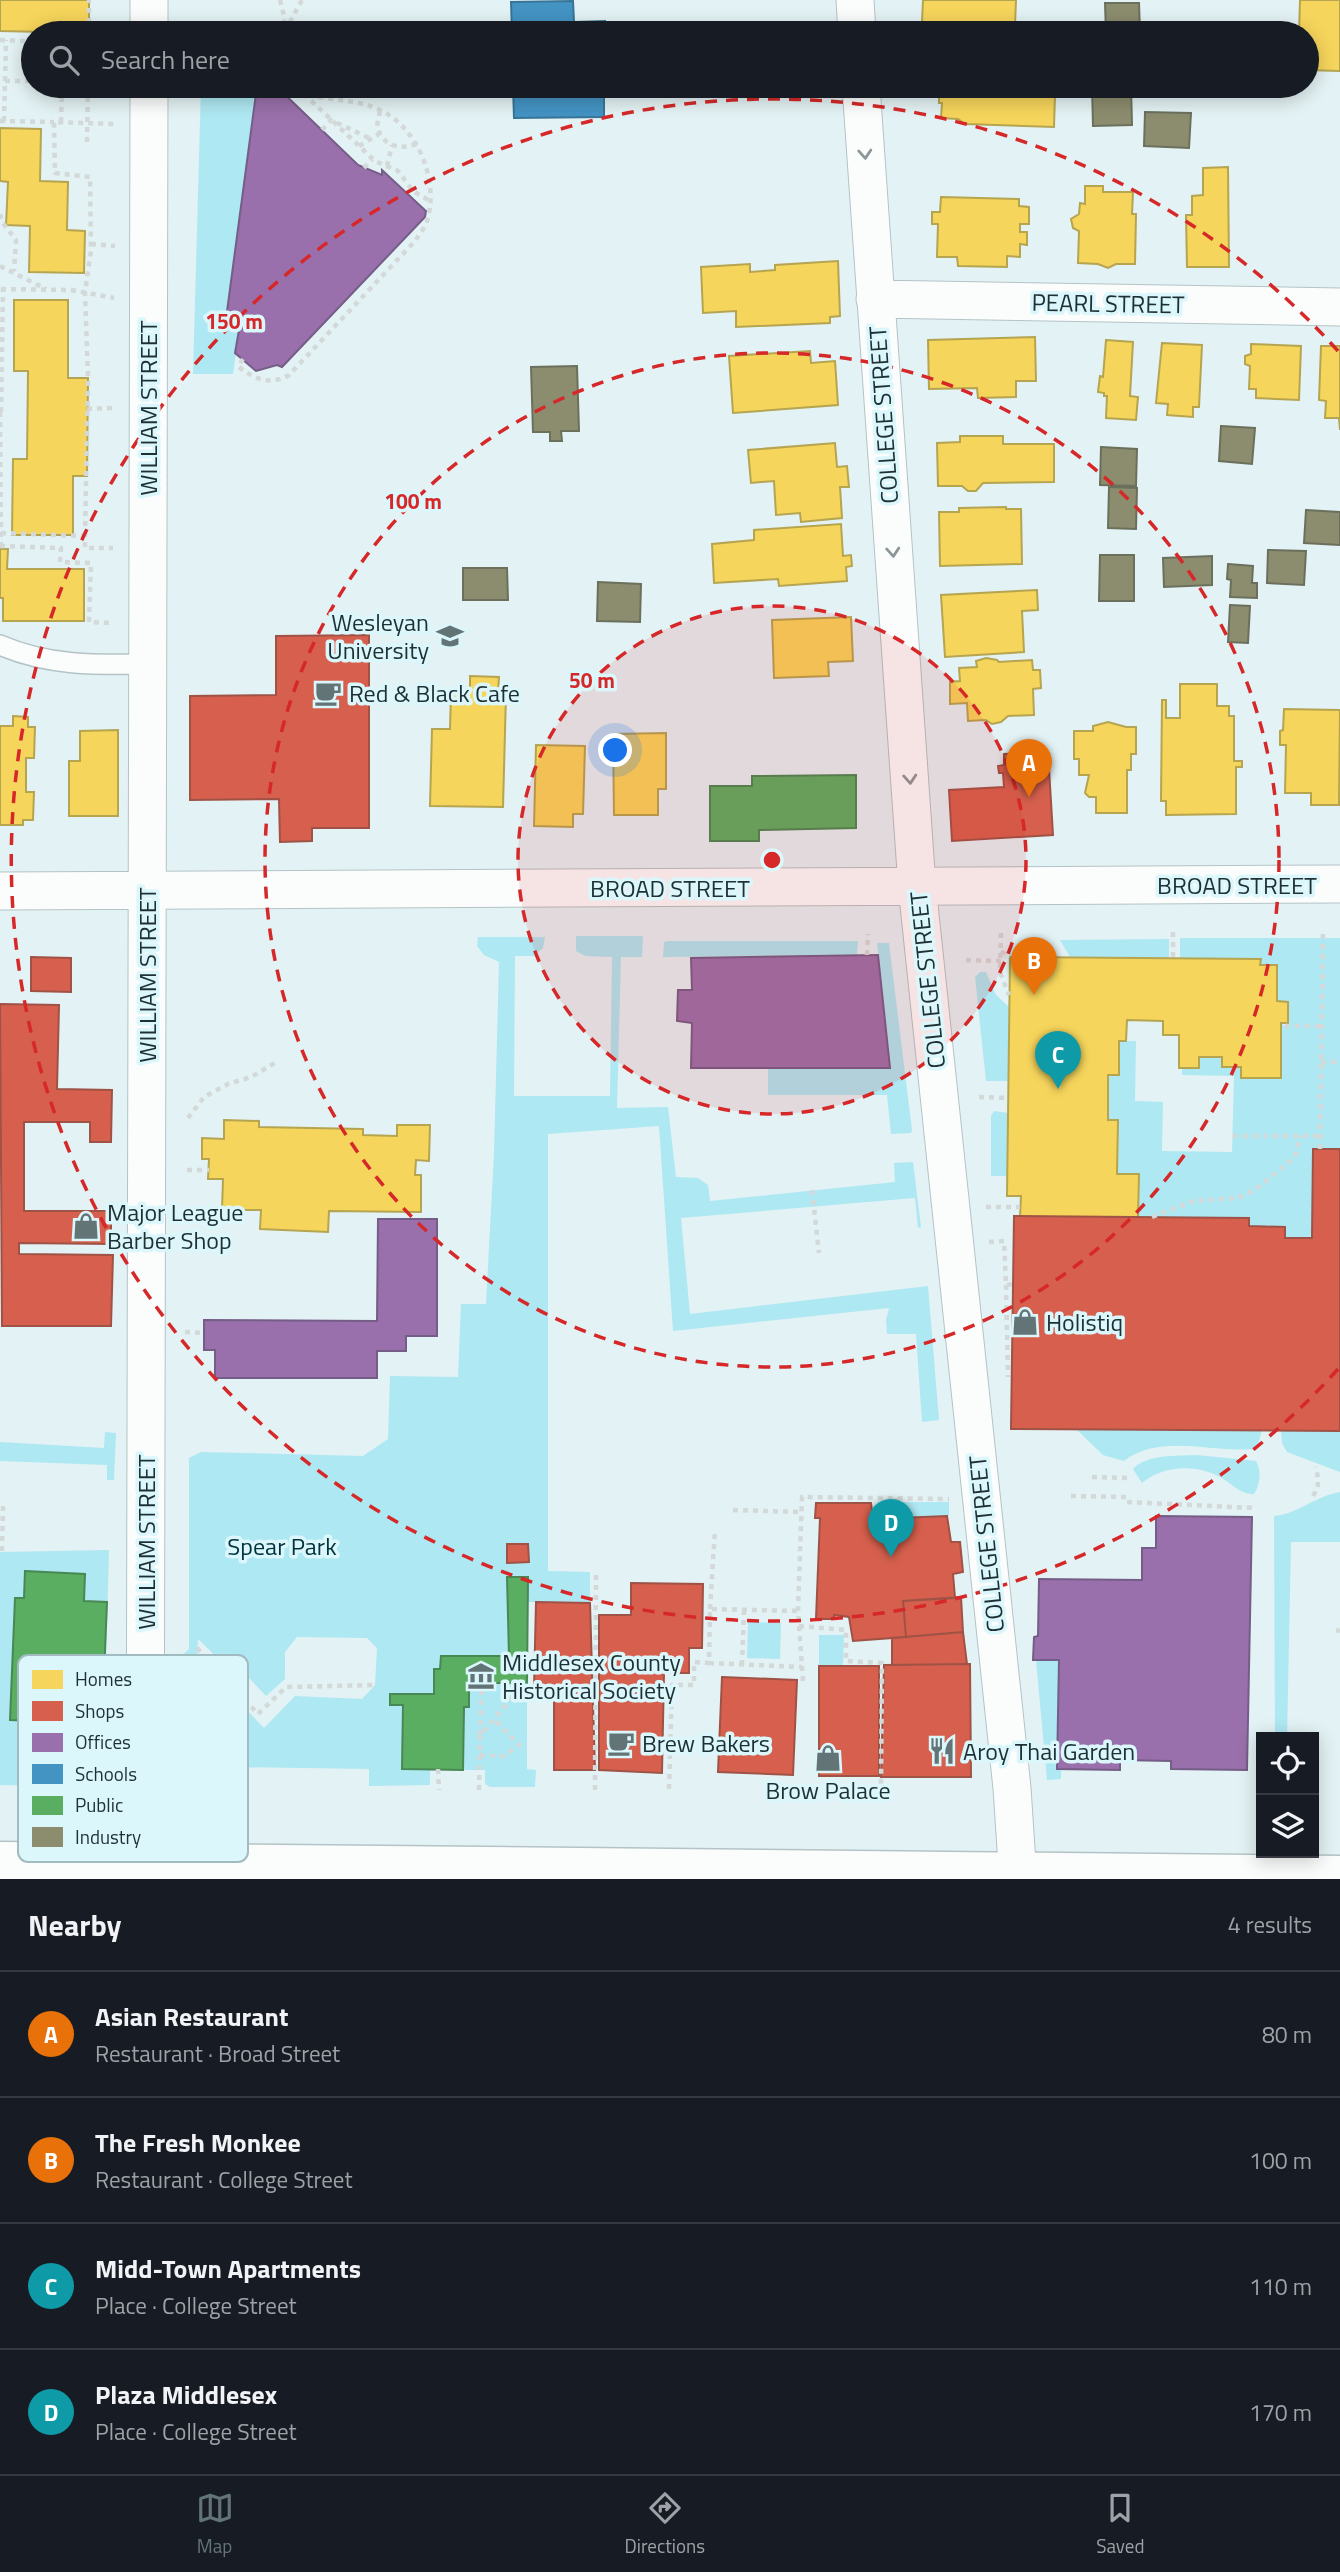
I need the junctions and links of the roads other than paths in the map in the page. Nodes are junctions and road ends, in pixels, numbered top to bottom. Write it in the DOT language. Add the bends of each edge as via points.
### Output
graph roads {
  1 [pos="149,0"];
  2 [pos="855,0"];
  3 [pos="149,21"];
  4 [pos="856,21"];
  5 [pos="149,98"];
  6 [pos="862,98"];
  7 [pos="875,299"];
  8 [pos="1340,307"];
  9 [pos="0,645"];
  10 [pos="148,664"];
  11 [pos="1340,884"];
  12 [pos="918,886"];
  13 [pos="147,890"];
  14 [pos="0,891"];
  15 [pos="145,1655"];
  16 [pos="0,1861"];
  17 [pos="145,1871"];
  18 [pos="1340,1874"];
  19 [pos="1018,1876"];
  1 -- 3 [label="street"];
  2 -- 4 [label="street"];
  5 -- 10 [label="street, WILLIAM STREET"];
  6 -- 7 [label="street, COLLEGE STREET, one-way"];
  7 -- 8 [label="street, PEARL STREET"];
  7 -- 12 [label="street, COLLEGE STREET, one-way"];
  9 -- 10 [label="lane" via="43,660 79,665"];
  10 -- 13 [label="street, WILLIAM STREET"];
  11 -- 12 [label="street, BROAD STREET"];
  12 -- 13 [label="street, BROAD STREET"];
  12 -- 19 [label="street, COLLEGE STREET"];
  13 -- 14 [label="street, BROAD STREET"];
  13 -- 15 [label="street, WILLIAM STREET"];
  16 -- 17 [label="main road"];
  17 -- 19 [label="main road"];
  18 -- 19 [label="main road"];
}
